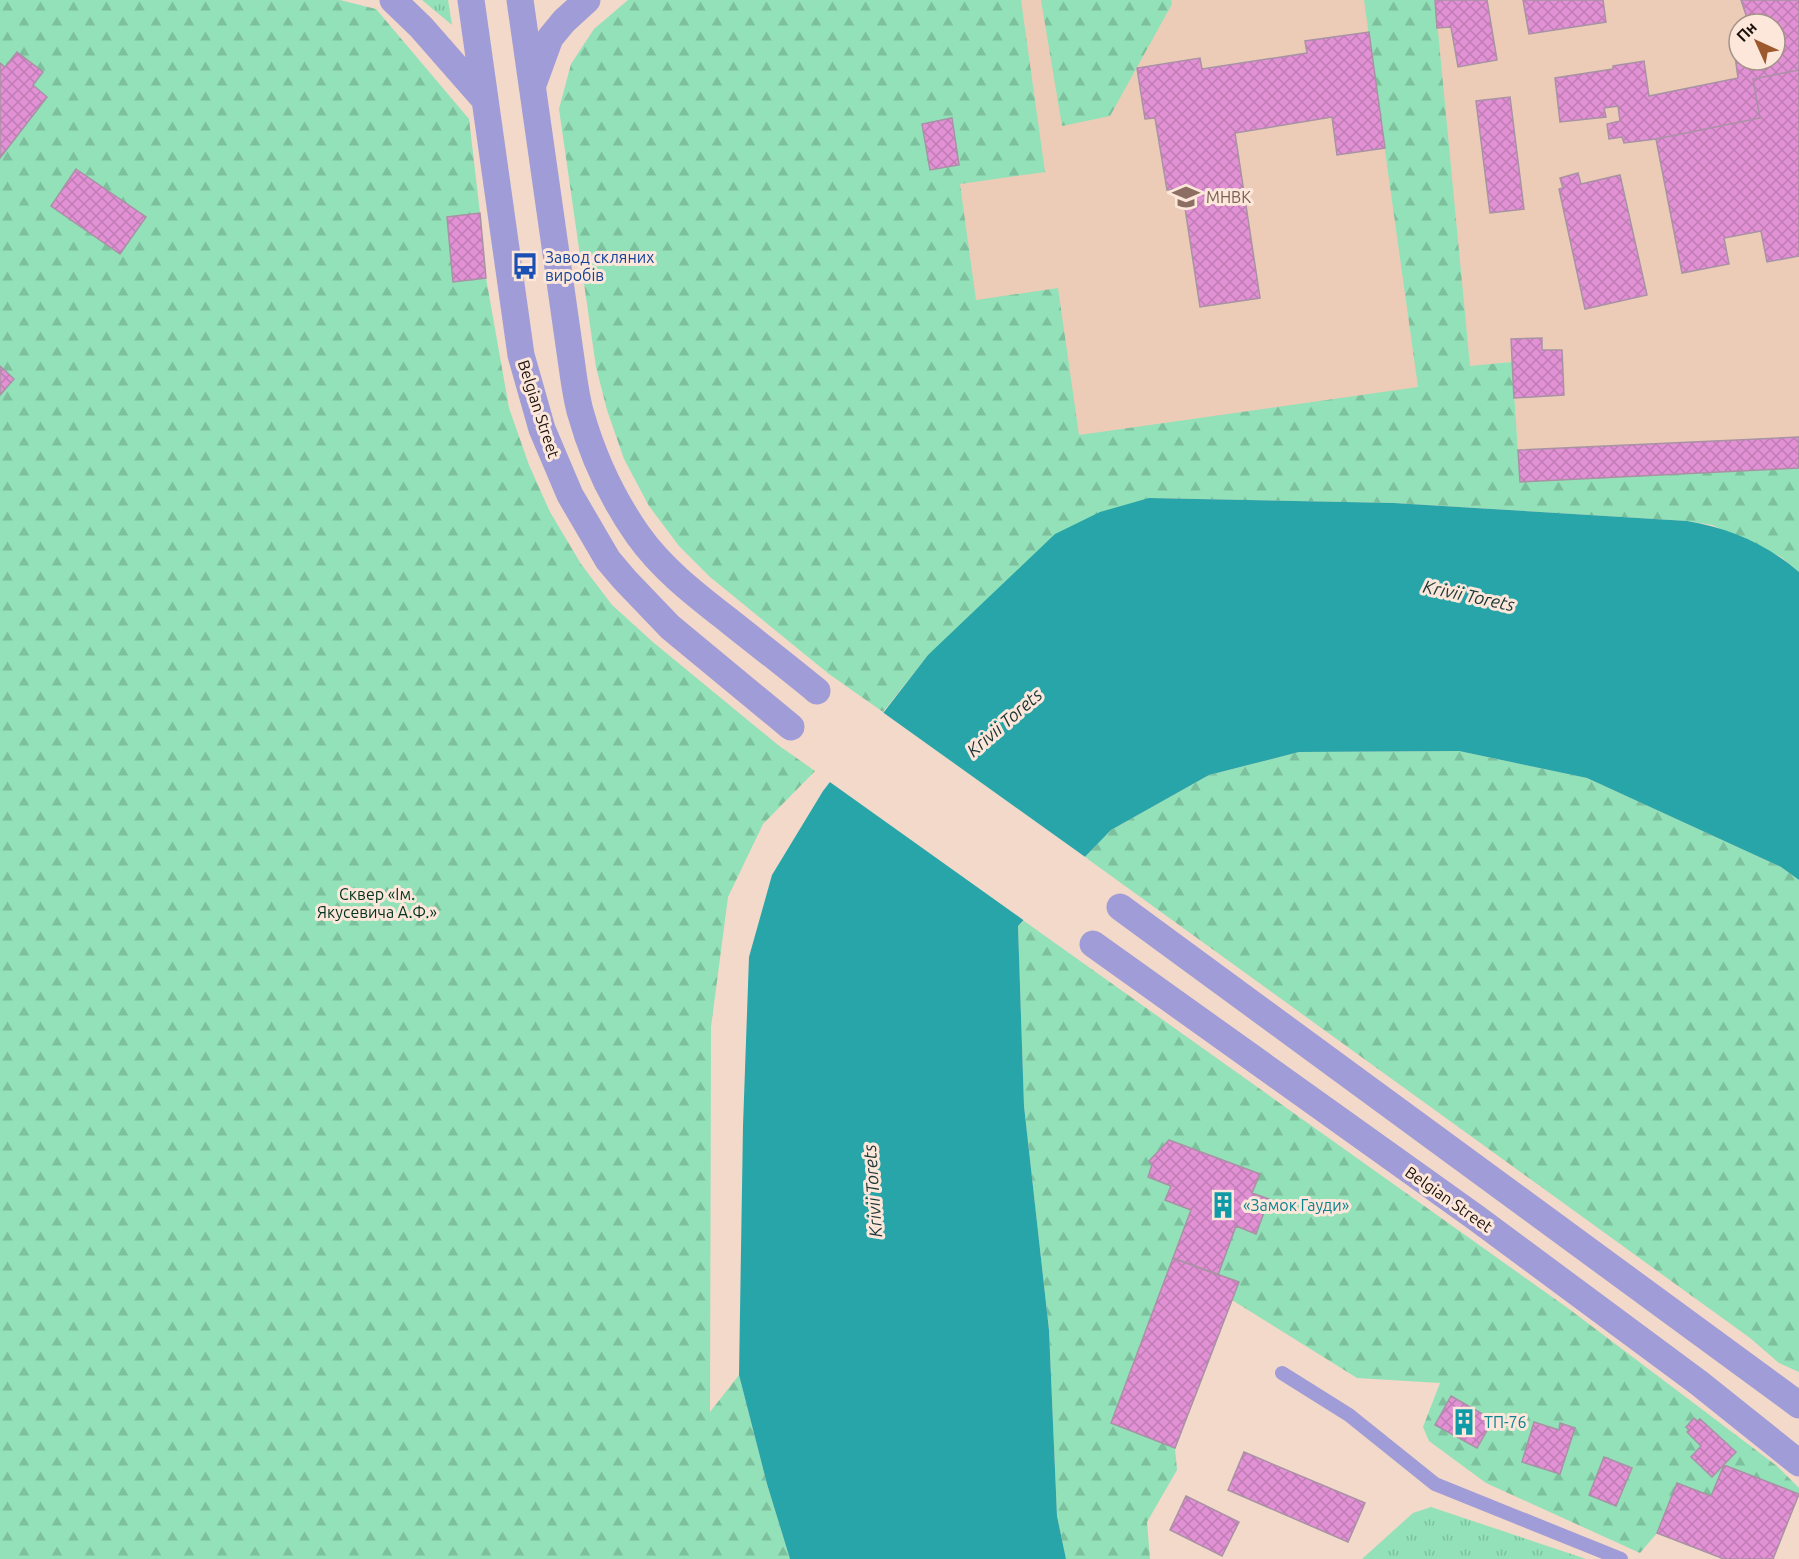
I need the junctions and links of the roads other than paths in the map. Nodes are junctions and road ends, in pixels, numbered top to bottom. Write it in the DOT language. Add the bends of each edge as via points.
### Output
graph roads {
  1 [pos="393,0"];
  2 [pos="471,0"];
  3 [pos="520,0"];
  4 [pos="586,0"];
  5 [pos="532,86"];
  6 [pos="485,100"];
  7 [pos="818,691"];
  8 [pos="791,727"];
  9 [pos="1120,907"];
  10 [pos="1094,944"];
  11 [pos="1282,1373"];
  12 [pos="1799,1405"];
  13 [pos="1799,1463"];
  14 [pos="1621,1559"];
  1 -- 6 [label="street"];
  2 -- 6 [label="street, Belgian Street"];
  3 -- 5 [label="street"];
  4 -- 5 [label="street" via="550,38"];
  5 -- 7 [label="street" via="580,409 605,476 633,528 658,558 697,596"];
  6 -- 8 [label="street, Belgian Street" via="521,355 542,429 570,495 608,560 625,580 670,627"];
  9 -- 12 [label="street"];
  10 -- 13 [label="street, Belgian Street" via="1475,1216"];
  11 -- 14 [label="lane" via="1348,1414 1435,1484"];
}
